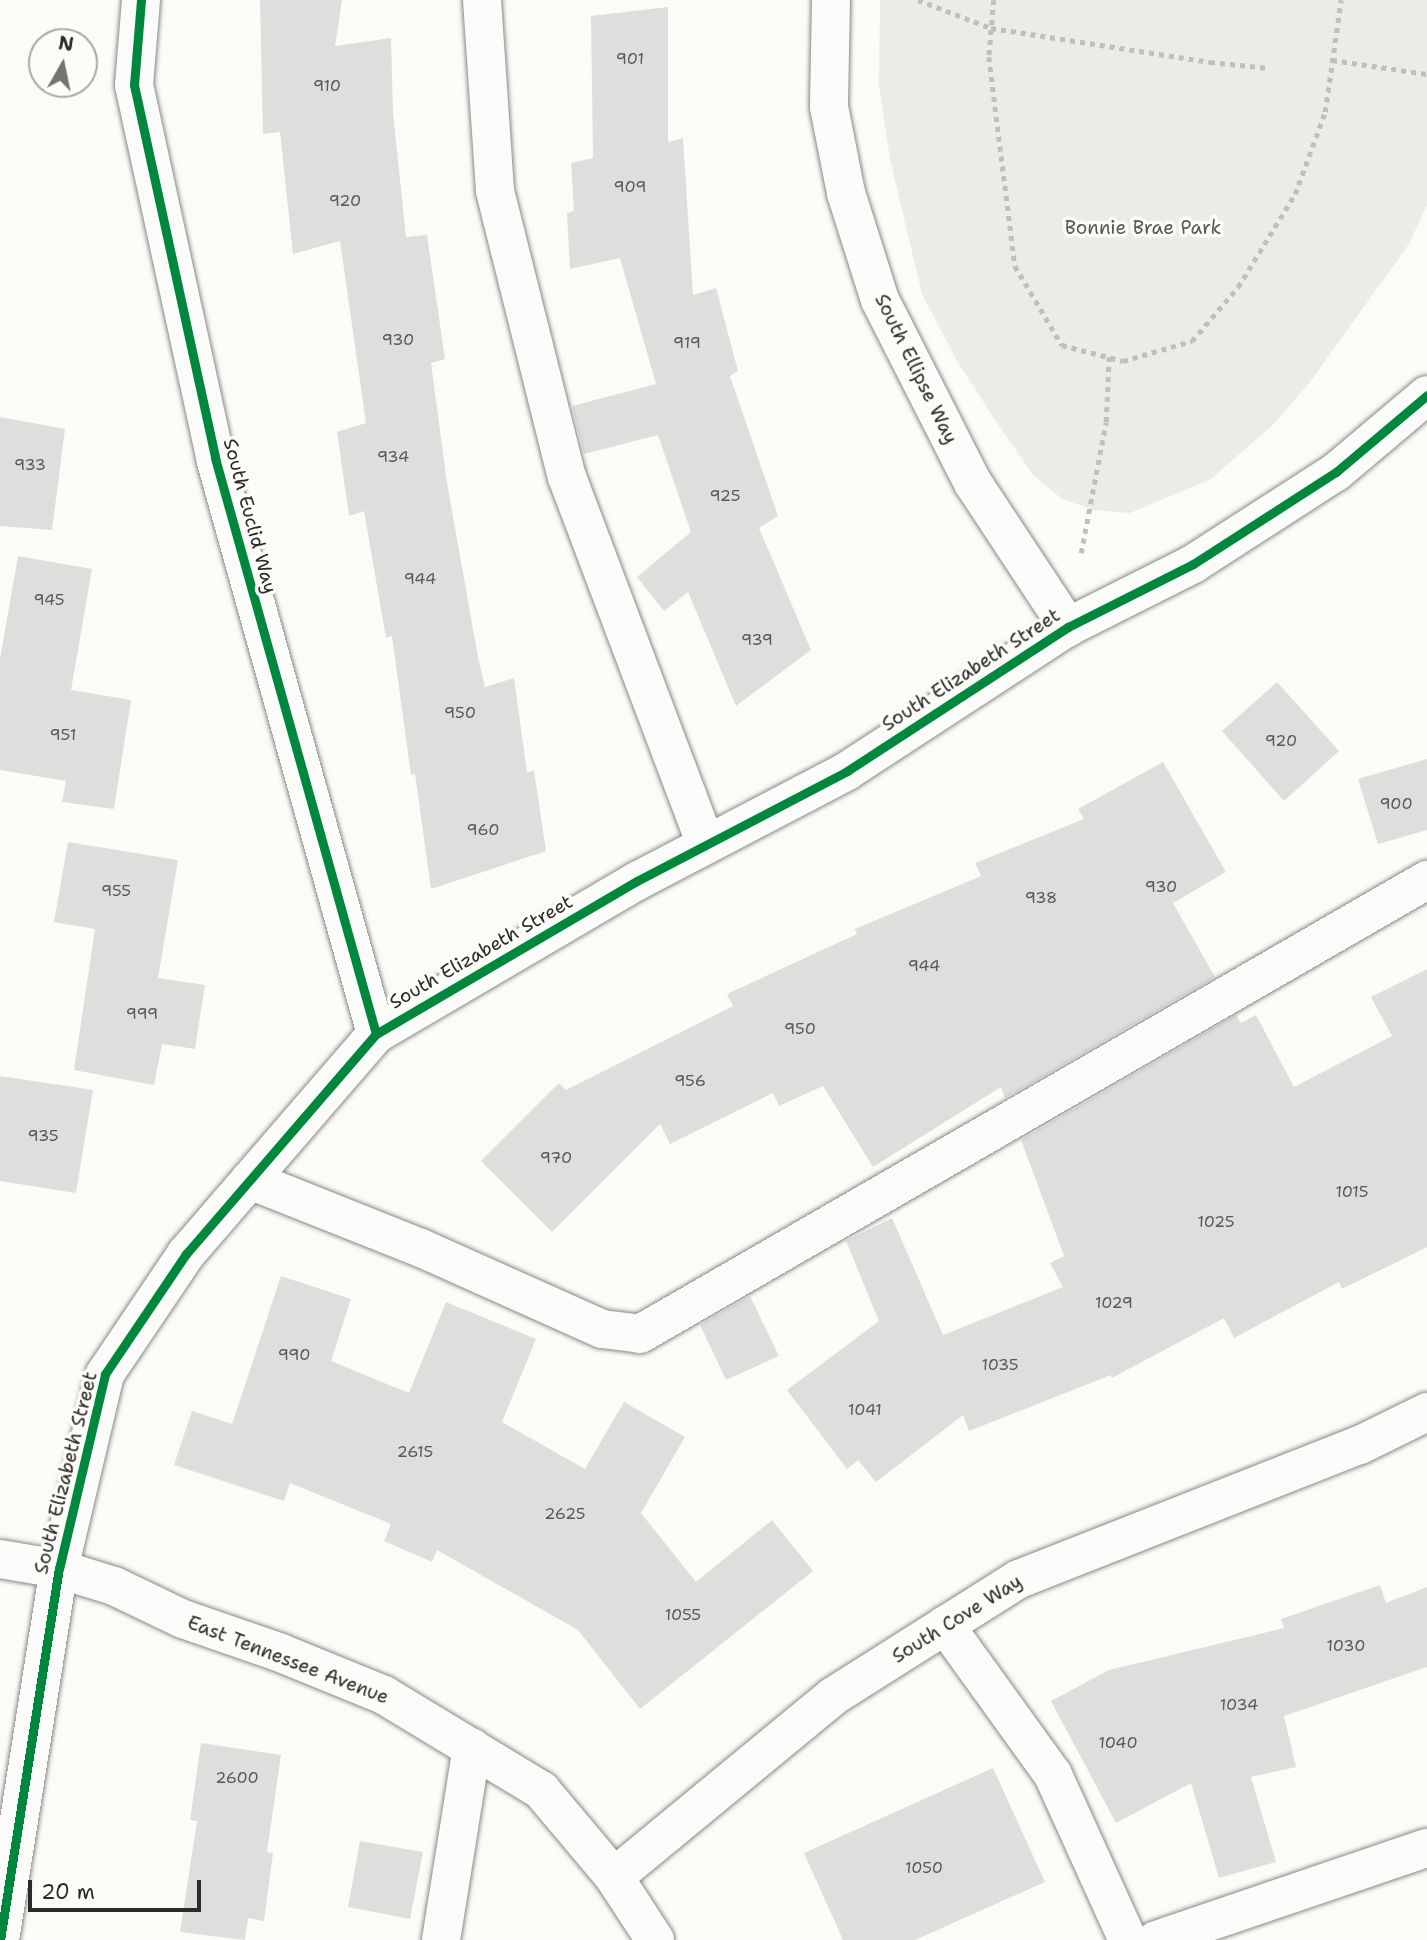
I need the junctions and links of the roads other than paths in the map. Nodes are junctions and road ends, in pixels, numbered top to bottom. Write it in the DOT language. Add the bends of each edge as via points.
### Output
graph roads {
  1 [pos="141,0"];
  2 [pos="482,0"];
  3 [pos="831,0"];
  4 [pos="1427,395"];
  5 [pos="1068,627"];
  6 [pos="706,845"];
  7 [pos="1427,880"];
  8 [pos="376,1034"];
  9 [pos="250,1180"];
  10 [pos="1427,1412"];
  11 [pos="0,1559"];
  12 [pos="59,1569"];
  13 [pos="945,1625"];
  14 [pos="472,1747"];
  15 [pos="1427,1848"];
  16 [pos="614,1877"];
  17 [pos="0,1940"];
  18 [pos="441,1940"];
  19 [pos="655,1940"];
  20 [pos="1128,1940"];
  21 [pos="1156,1940"];
  1 -- 8 [label="street, South Euclid Way" via="134,85 215,458"];
  2 -- 6 [label="street" via="495,191 566,477"];
  3 -- 5 [label="street, South Ellipse Way" via="829,107 846,193 880,300 973,484"];
  4 -- 5 [label="street, South Elizabeth Street" via="1336,472 1193,564"];
  5 -- 6 [label="street, South Elizabeth Street" via="846,771"];
  6 -- 8 [label="street, South Elizabeth Street"];
  7 -- 9 [label="street" via="640,1334 602,1329 421,1248"];
  8 -- 9 [label="street, South Elizabeth Street"];
  9 -- 12 [label="street, South Elizabeth Street" via="186,1254 105,1374"];
  10 -- 13 [label="street, South Cove Way" via="1360,1445 1019,1579"];
  11 -- 12 [label="street, East Tennessee Avenue"];
  12 -- 14 [label="street, East Tennessee Avenue" via="114,1586 183,1619 384,1695"];
  12 -- 17 [label="street, South Elizabeth Street"];
  13 -- 16 [label="street, South Cove Way" via="832,1697"];
  13 -- 20 [label="street" via="1053,1775"];
  14 -- 16 [label="street, East Tennessee Avenue" via="541,1790"];
  14 -- 18 [label="street"];
  15 -- 21 [label="street"];
  16 -- 19 [label="street, East Tennessee Avenue"];
}
